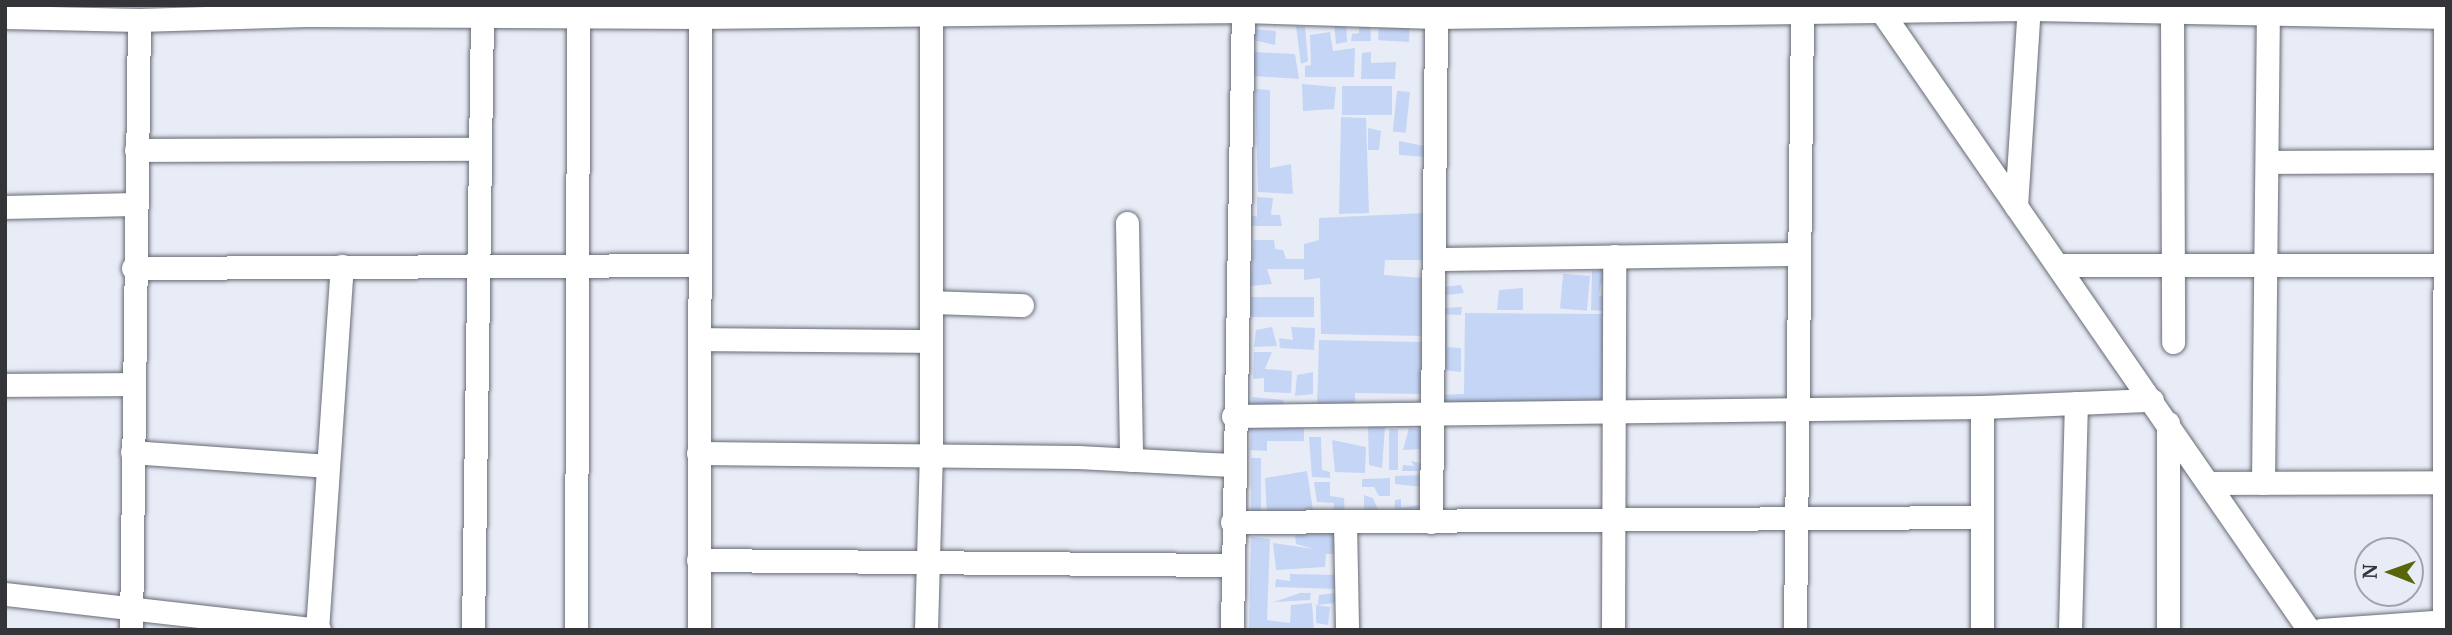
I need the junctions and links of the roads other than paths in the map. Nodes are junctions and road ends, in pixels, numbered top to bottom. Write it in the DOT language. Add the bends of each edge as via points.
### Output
graph roads {
  1 [pos="2029,7"];
  2 [pos="1243,8"];
  3 [pos="2221,8"];
  4 [pos="1013,9"];
  5 [pos="1880,9"];
  6 [pos="350,10"];
  7 [pos="932,10"];
  8 [pos="1544,10"];
  9 [pos="1802,10"];
  10 [pos="2269,10"];
  11 [pos="699,11"];
  12 [pos="209,12"];
  13 [pos="2172,12"];
  14 [pos="482,16"];
  15 [pos="5,17"];
  16 [pos="578,17"];
  17 [pos="1436,17"];
  18 [pos="2446,17"];
  19 [pos="139,20"];
  20 [pos="2445,112"];
  21 [pos="479,149"];
  22 [pos="136,150"];
  23 [pos="2442,161"];
  24 [pos="2267,162"];
  25 [pos="134,204"];
  26 [pos="2016,206"];
  27 [pos="5,207"];
  28 [pos="1127,223"];
  29 [pos="1799,254"];
  30 [pos="1614,256"];
  31 [pos="1437,259"];
  32 [pos="698,265"];
  33 [pos="2058,265"];
  34 [pos="2173,265"];
  35 [pos="2266,265"];
  36 [pos="2445,265"];
  37 [pos="342,266"];
  38 [pos="481,266"];
  39 [pos="574,266"];
  40 [pos="133,268"];
  41 [pos="931,302"];
  42 [pos="1022,305"];
  43 [pos="698,339"];
  44 [pos="931,341"];
  45 [pos="2173,342"];
  46 [pos="2445,364"];
  47 [pos="133,384"];
  48 [pos="5,385"];
  49 [pos="2152,400"];
  50 [pos="2076,403"];
  51 [pos="1797,407"];
  52 [pos="1983,407"];
  53 [pos="1616,410"];
  54 [pos="1436,411"];
  55 [pos="1233,416"];
  56 [pos="2168,423"];
  57 [pos="132,452"];
  58 [pos="698,453"];
  59 [pos="931,455"];
  60 [pos="1131,460"];
  61 [pos="1232,465"];
  62 [pos="328,466"];
  63 [pos="2263,482"];
  64 [pos="2445,482"];
  65 [pos="2209,483"];
  66 [pos="1982,517"];
  67 [pos="1796,520"];
  68 [pos="1232,522"];
  69 [pos="1345,522"];
  70 [pos="1431,522"];
  71 [pos="1614,522"];
  72 [pos="698,560"];
  73 [pos="927,561"];
  74 [pos="1232,565"];
  75 [pos="5,594"];
  76 [pos="131,620"];
  77 [pos="2446,621"];
  78 [pos="318,630"];
  79 [pos="473,630"];
  80 [pos="576,630"];
  81 [pos="699,630"];
  82 [pos="926,630"];
  83 [pos="1232,630"];
  84 [pos="1347,630"];
  85 [pos="1613,630"];
  86 [pos="1795,630"];
  87 [pos="1982,630"];
  88 [pos="2070,630"];
  89 [pos="2168,630"];
  90 [pos="2309,630"];
  91 [pos="2321,630"];
  1 -- 5 [label="street"];
  1 -- 13 [label="street"];
  1 -- 26 [label="street"];
  2 -- 4 [label="street"];
  2 -- 17 [label="street"];
  2 -- 55 [label="street"];
  3 -- 10 [label="street"];
  3 -- 13 [label="street"];
  4 -- 7 [label="street"];
  5 -- 9 [label="street"];
  5 -- 26 [label="street"];
  6 -- 12 [label="street"];
  6 -- 14 [label="street"];
  7 -- 11 [label="street"];
  7 -- 41 [label="street"];
  8 -- 9 [label="street"];
  8 -- 17 [label="street"];
  9 -- 29 [label="street"];
  10 -- 18 [label="street"];
  10 -- 24 [label="street"];
  11 -- 16 [label="street"];
  11 -- 32 [label="street"];
  12 -- 19 [label="street"];
  13 -- 34 [label="street"];
  14 -- 16 [label="street"];
  14 -- 21 [label="street"];
  15 -- 19 [label="street"];
  16 -- 39 [label="street"];
  17 -- 31 [label="street"];
  18 -- 20 [label="street"];
  19 -- 22 [label="street"];
  20 -- 23 [label="street"];
  21 -- 22 [label="street"];
  21 -- 38 [label="street"];
  22 -- 25 [label="street"];
  23 -- 24 [label="street"];
  23 -- 36 [label="street"];
  24 -- 35 [label="street"];
  25 -- 27 [label="street"];
  25 -- 40 [label="street"];
  26 -- 33 [label="street"];
  28 -- 60 [label="street"];
  29 -- 30 [label="street"];
  29 -- 51 [label="street"];
  30 -- 31 [label="street"];
  30 -- 53 [label="street"];
  31 -- 54 [label="street"];
  32 -- 39 [label="street"];
  32 -- 43 [label="street"];
  33 -- 34 [label="street"];
  33 -- 49 [label="street"];
  34 -- 35 [label="street"];
  34 -- 45 [label="street"];
  35 -- 36 [label="street"];
  35 -- 63 [label="street"];
  36 -- 46 [label="street"];
  37 -- 38 [label="street"];
  37 -- 40 [label="street"];
  37 -- 62 [label="street"];
  38 -- 39 [label="street"];
  38 -- 79 [label="street"];
  39 -- 80 [label="street"];
  40 -- 47 [label="street"];
  41 -- 42 [label="street"];
  41 -- 44 [label="street"];
  43 -- 44 [label="street"];
  43 -- 58 [label="street"];
  44 -- 59 [label="street"];
  46 -- 64 [label="street"];
  47 -- 48 [label="street"];
  47 -- 57 [label="street"];
  49 -- 50 [label="street"];
  49 -- 56 [label="street"];
  50 -- 52 [label="street"];
  50 -- 88 [label="street"];
  51 -- 52 [label="street"];
  51 -- 53 [label="street"];
  51 -- 67 [label="street"];
  52 -- 66 [label="street"];
  53 -- 54 [label="street"];
  53 -- 71 [label="street"];
  54 -- 55 [label="street"];
  54 -- 70 [label="street"];
  55 -- 61 [label="street"];
  56 -- 65 [label="street"];
  56 -- 89 [label="street"];
  57 -- 62 [label="street"];
  57 -- 76 [label="street"];
  58 -- 59 [label="street"];
  58 -- 72 [label="street"];
  59 -- 60 [label="street"];
  59 -- 73 [label="street"];
  60 -- 61 [label="street"];
  61 -- 68 [label="street"];
  62 -- 78 [label="street"];
  63 -- 64 [label="street"];
  63 -- 65 [label="street"];
  64 -- 77 [label="street"];
  65 -- 90 [label="street"];
  66 -- 67 [label="street"];
  66 -- 87 [label="street"];
  67 -- 71 [label="street"];
  67 -- 86 [label="street"];
  68 -- 69 [label="street"];
  68 -- 74 [label="street"];
  69 -- 70 [label="street"];
  69 -- 84 [label="street"];
  70 -- 71 [label="street"];
  71 -- 85 [label="street"];
  72 -- 73 [label="street"];
  72 -- 81 [label="street"];
  73 -- 74 [label="street"];
  73 -- 82 [label="street"];
  74 -- 83 [label="street"];
  75 -- 76 [label="street"];
  76 -- 78 [label="street"];
  77 -- 91 [label="street"];
}
